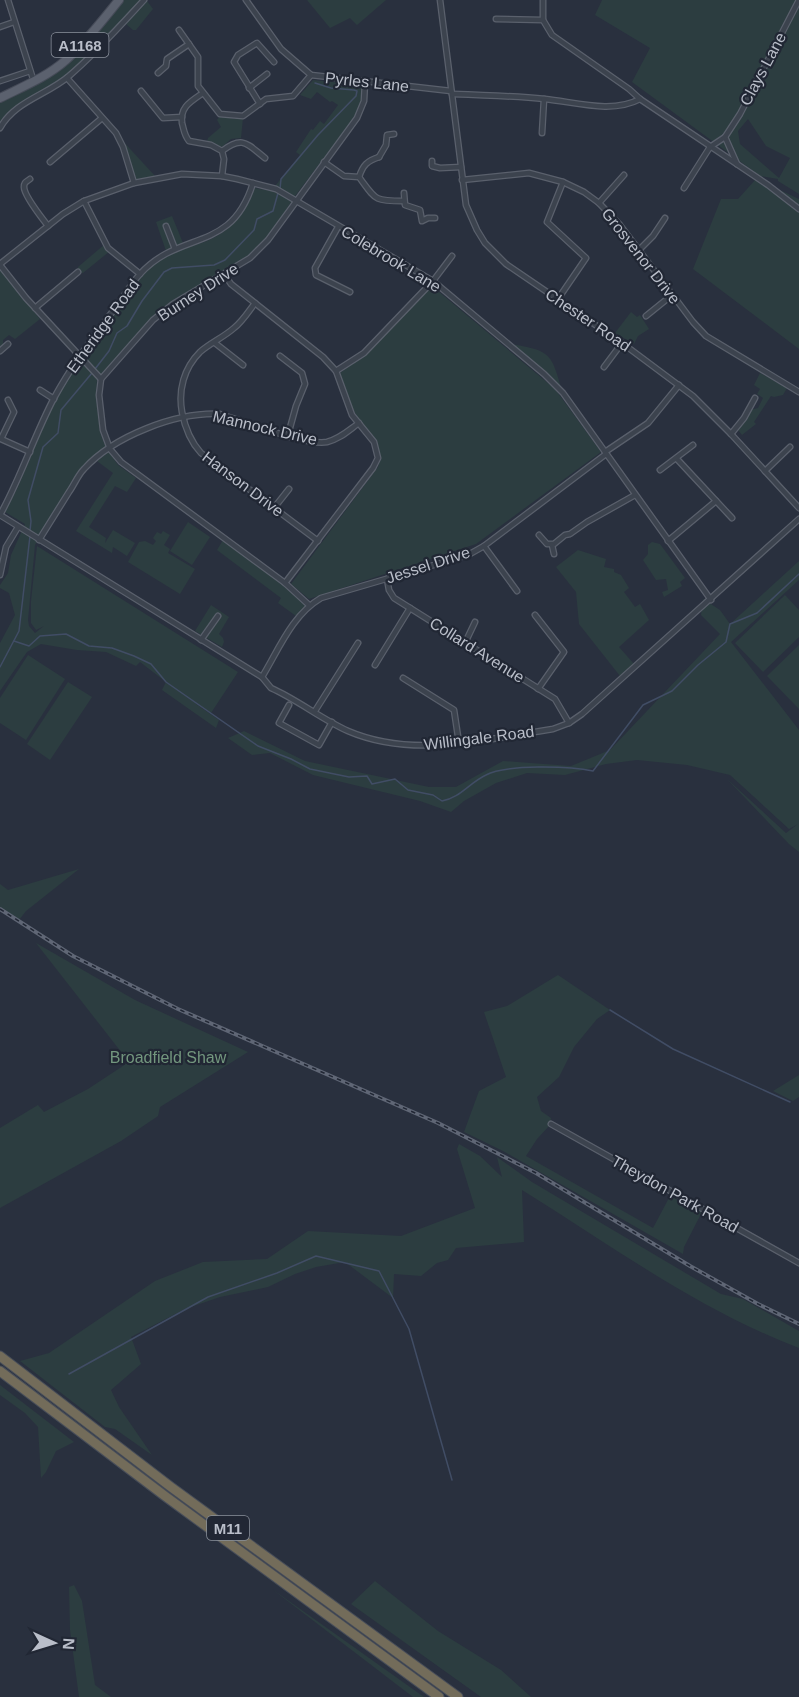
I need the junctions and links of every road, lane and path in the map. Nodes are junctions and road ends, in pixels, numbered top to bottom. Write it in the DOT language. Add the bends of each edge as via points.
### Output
graph roads {
  1 [pos="8,0"];
  2 [pos="119,0"];
  3 [pos="144,0"];
  4 [pos="246,0"];
  5 [pos="440,0"];
  6 [pos="543,0"];
  7 [pos="799,0"];
  8 [pos="496,19"];
  9 [pos="543,20"];
  10 [pos="14,22"];
  11 [pos="0,27"];
  12 [pos="179,30"];
  13 [pos="189,44"];
  14 [pos="274,62"];
  15 [pos="30,71"];
  16 [pos="158,74"];
  17 [pos="267,74"];
  18 [pos="311,75"];
  19 [pos="67,78"];
  20 [pos="0,81"];
  21 [pos="34,82"];
  22 [pos="365,82"];
  23 [pos="249,88"];
  24 [pos="150,91"];
  25 [pos="452,92"];
  26 [pos="202,93"];
  27 [pos="0,98"];
  28 [pos="544,99"];
  29 [pos="640,99"];
  30 [pos="260,104"];
  31 [pos="182,117"];
  32 [pos="102,118"];
  33 [pos="0,128"];
  34 [pos="542,133"];
  35 [pos="394,134"];
  36 [pos="725,137"];
  37 [pos="710,147"];
  38 [pos="222,151"];
  39 [pos="375,151"];
  40 [pos="380,156"];
  41 [pos="265,158"];
  42 [pos="50,162"];
  43 [pos="324,162"];
  44 [pos="385,163"];
  45 [pos="737,164"];
  46 [pos="461,166"];
  47 [pos="430,173"];
  48 [pos="624,175"];
  49 [pos="222,176"];
  50 [pos="359,177"];
  51 [pos="30,179"];
  52 [pos="462,180"];
  53 [pos="563,182"];
  54 [pos="134,183"];
  55 [pos="253,183"];
  56 [pos="684,188"];
  57 [pos="404,194"];
  58 [pos="84,201"];
  59 [pos="297,201"];
  60 [pos="403,201"];
  61 [pos="599,202"];
  62 [pos="799,209"];
  63 [pos="435,218"];
  64 [pos="665,218"];
  65 [pos="48,225"];
  66 [pos="166,226"];
  67 [pos="338,227"];
  68 [pos="175,249"];
  69 [pos="639,250"];
  70 [pos="452,255"];
  71 [pos="0,264"];
  72 [pos="78,272"];
  73 [pos="140,274"];
  74 [pos="224,274"];
  75 [pos="433,281"];
  76 [pos="350,292"];
  77 [pos="672,295"];
  78 [pos="558,299"];
  79 [pos="255,303"];
  80 [pos="35,308"];
  81 [pos="646,316"];
  82 [pos="214,343"];
  83 [pos="622,343"];
  84 [pos="8,344"];
  85 [pos="0,351"];
  86 [pos="79,355"];
  87 [pos="280,356"];
  88 [pos="243,365"];
  89 [pos="604,367"];
  90 [pos="336,371"];
  91 [pos="101,379"];
  92 [pos="679,385"];
  93 [pos="40,390"];
  94 [pos="799,392"];
  95 [pos="755,398"];
  96 [pos="54,399"];
  97 [pos="8,400"];
  98 [pos="184,418"];
  99 [pos="359,423"];
  100 [pos="731,434"];
  101 [pos="288,435"];
  102 [pos="693,446"];
  103 [pos="790,447"];
  104 [pos="110,449"];
  105 [pos="30,452"];
  106 [pos="605,453"];
  107 [pos="677,459"];
  108 [pos="660,470"];
  109 [pos="765,471"];
  110 [pos="289,489"];
  111 [pos="635,495"];
  112 [pos="716,501"];
  113 [pos="274,508"];
  114 [pos="799,508"];
  115 [pos="0,515"];
  116 [pos="732,518"];
  117 [pos="799,519"];
  118 [pos="18,527"];
  119 [pos="539,535"];
  120 [pos="36,538"];
  121 [pos="318,541"];
  122 [pos="668,541"];
  123 [pos="552,545"];
  124 [pos="484,546"];
  125 [pos="554,554"];
  126 [pos="0,574"];
  127 [pos="387,579"];
  128 [pos="285,583"];
  129 [pos="517,591"];
  130 [pos="711,600"];
  131 [pos="309,605"];
  132 [pos="410,608"];
  133 [pos="535,615"];
  134 [pos="218,616"];
  135 [pos="475,622"];
  136 [pos="201,640"];
  137 [pos="358,643"];
  138 [pos="465,643"];
  139 [pos="375,665"];
  140 [pos="262,677"];
  141 [pos="403,678"];
  142 [pos="538,688"];
  143 [pos="289,705"];
  144 [pos="315,711"];
  145 [pos="332,722"];
  146 [pos="569,723"];
  147 [pos="459,742"];
  148 [pos="551,1124"];
  149 [pos="799,1263"];
  150 [pos="0,1356"];
  151 [pos="0,1371"];
  152 [pos="439,1697"];
  153 [pos="458,1697"];
  1 -- 10 [label="street"];
  2 -- 21 [label="main road, A1168" via="64,62"];
  3 -- 19 [label="street"];
  4 -- 18 [label="street, Pyrles Lane" via="281,49"];
  5 -- 25 [label="street, Chester Road"];
  6 -- 9 [label="street"];
  7 -- 36 [label="street, Clays Lane"];
  8 -- 9 [label="street"];
  9 -- 29 [label="street" via="552,35"];
  10 -- 11 [label="street"];
  10 -- 15 [label="street"];
  12 -- 13 [label="street"];
  13 -- 16 [label="street" via="167,59"];
  13 -- 26 [label="street" via="198,57 198,86"];
  14 -- 23 [label="street" via="257,43 238,55 234,62"];
  15 -- 20 [label="street"];
  15 -- 21 [label="street"];
  17 -- 23 [label="street"];
  18 -- 22 [label="street, Pyrles Lane"];
  18 -- 30 [label="street" via="293,96 266,99"];
  19 -- 32 [label="street"];
  19 -- 33 [label="street" via="17,108"];
  21 -- 27 [label="main road, A1168"];
  22 -- 25 [label="street, Pyrles Lane"];
  22 -- 43 [label="street, Burney Drive" via="364,101 357,118"];
  23 -- 30 [label="street"];
  24 -- 31 [label="street" via="143,93 163,118"];
  25 -- 28 [label="street, Pyrles Lane"];
  25 -- 46 [label="street, Chester Road"];
  26 -- 30 [label="street" via="215,110 227,116 243,116"];
  26 -- 31 [label="street" via="185,106"];
  28 -- 29 [label="street, Pyrles Lane" via="606,106 626,105"];
  28 -- 34 [label="street"];
  29 -- 37 [label="street"];
  31 -- 38 [label="street" via="184,136 189,141"];
  32 -- 42 [label="street"];
  32 -- 54 [label="street" via="123,147"];
  35 -- 40 [label="street" via="387,135"];
  36 -- 37 [label="street, Clays Lane"];
  36 -- 45 [label="street"];
  37 -- 45 [label="street"];
  37 -- 56 [label="street"];
  38 -- 41 [label="street" via="240,141"];
  38 -- 49 [label="street"];
  39 -- 40 [label="street"];
  40 -- 44 [label="street"];
  40 -- 50 [label="street" via="362,166"];
  43 -- 50 [label="street" via="344,176"];
  43 -- 59 [label="street, Burney Drive"];
  45 -- 62 [label="street"];
  46 -- 47 [label="street" via="440,168 432,164"];
  46 -- 52 [label="street, Chester Road"];
  48 -- 61 [label="street"];
  49 -- 54 [label="street, Colebrook Lane" via="182,174"];
  49 -- 55 [label="street, Colebrook Lane"];
  50 -- 60 [label="street" via="374,198"];
  51 -- 65 [label="street" via="25,182 26,194"];
  52 -- 53 [label="street, Grosvenor Drive" via="529,173"];
  52 -- 78 [label="street, Chester Road" via="471,218 485,243 506,264"];
  53 -- 61 [label="street, Grosvenor Drive"];
  53 -- 78 [label="street" via="547,222 586,258"];
  54 -- 58 [label="street, Colebrook Lane"];
  55 -- 59 [label="street, Colebrook Lane" via="276,189"];
  55 -- 68 [label="street, Etheridge Road" via="244,205 225,228"];
  57 -- 60 [label="street"];
  58 -- 65 [label="street, Colebrook Lane"];
  58 -- 73 [label="street" via="108,248"];
  59 -- 67 [label="street, Colebrook Lane"];
  59 -- 74 [label="street, Burney Drive" via="250,258"];
  60 -- 63 [label="street" via="420,210 422,222"];
  61 -- 69 [label="street, Grosvenor Drive"];
  64 -- 69 [label="street"];
  65 -- 71 [label="street, Colebrook Lane"];
  66 -- 68 [label="street"];
  67 -- 75 [label="street, Colebrook Lane"];
  67 -- 76 [label="street" via="315,268 316,275"];
  68 -- 73 [label="street, Etheridge Road"];
  69 -- 77 [label="street, Grosvenor Drive"];
  70 -- 75 [label="street"];
  71 -- 80 [label="street"];
  72 -- 80 [label="street"];
  73 -- 86 [label="street, Etheridge Road"];
  74 -- 79 [label="street"];
  74 -- 91 [label="street, Burney Drive" via="153,320"];
  75 -- 90 [label="street" via="364,353"];
  75 -- 106 [label="street, Colebrook Lane" via="563,393"];
  77 -- 81 [label="street"];
  77 -- 94 [label="street, Grosvenor Drive" via="706,336"];
  78 -- 83 [label="street, Chester Road"];
  79 -- 82 [label="street, Hanson Drive" via="236,327"];
  79 -- 90 [label="street"];
  80 -- 86 [label="street"];
  82 -- 88 [label="street"];
  82 -- 98 [label="street, Hanson Drive" via="189,365 180,400"];
  83 -- 89 [label="street"];
  83 -- 92 [label="street, Chester Road"];
  84 -- 85 [label="street"];
  86 -- 91 [label="street"];
  86 -- 96 [label="street, Etheridge Road"];
  87 -- 101 [label="street" via="302,374 305,384"];
  90 -- 99 [label="street" via="349,409"];
  91 -- 104 [label="street" via="103,430"];
  92 -- 100 [label="street, Chester Road"];
  92 -- 106 [label="street, Jessel Drive" via="648,423"];
  93 -- 96 [label="street"];
  95 -- 100 [label="street"];
  96 -- 105 [label="street, Etheridge Road"];
  97 -- 105 [label="street" via="14,412 1,439"];
  98 -- 101 [label="street, Mannock Drive" via="220,414"];
  98 -- 104 [label="street, Mannock Drive" via="129,436"];
  98 -- 113 [label="street, Hanson Drive" via="191,443 201,453"];
  99 -- 101 [label="street, Mannock Drive" via="337,439 325,442"];
  99 -- 121 [label="street" via="374,442 378,458"];
  100 -- 109 [label="street, Chester Road"];
  102 -- 107 [label="street"];
  103 -- 109 [label="street"];
  104 -- 120 [label="street, Mannock Drive" via="83,470"];
  104 -- 128 [label="street" via="121,462"];
  105 -- 115 [label="street, Etheridge Road"];
  106 -- 111 [label="street, Colebrook Lane"];
  106 -- 124 [label="street, Jessel Drive"];
  107 -- 108 [label="street"];
  107 -- 112 [label="street"];
  109 -- 114 [label="street, Chester Road"];
  110 -- 113 [label="street"];
  111 -- 122 [label="street, Colebrook Lane"];
  111 -- 123 [label="street"];
  112 -- 116 [label="street"];
  112 -- 122 [label="street"];
  113 -- 121 [label="street, Hanson Drive"];
  115 -- 118 [label="street, Willingale Road"];
  117 -- 130 [label="street, Willingale Road"];
  118 -- 120 [label="street, Willingale Road"];
  118 -- 126 [label="street" via="6,547"];
  119 -- 123 [label="street"];
  120 -- 136 [label="street, Willingale Road"];
  121 -- 128 [label="street"];
  122 -- 130 [label="street, Colebrook Lane"];
  123 -- 125 [label="street"];
  124 -- 127 [label="street, Jessel Drive"];
  124 -- 129 [label="street"];
  127 -- 131 [label="street, Jessel Drive"];
  127 -- 132 [label="street, Collard Avenue" via="394,598"];
  128 -- 131 [label="street"];
  130 -- 146 [label="street, Willingale Road"];
  131 -- 140 [label="street"];
  132 -- 138 [label="street, Collard Avenue"];
  132 -- 139 [label="street"];
  133 -- 142 [label="street" via="564,652"];
  134 -- 136 [label="street"];
  135 -- 138 [label="street"];
  136 -- 140 [label="street, Willingale Road"];
  137 -- 144 [label="street"];
  138 -- 142 [label="street, Collard Avenue"];
  140 -- 144 [label="street, Willingale Road" via="271,688"];
  141 -- 147 [label="street" via="454,710"];
  142 -- 146 [label="street, Collard Avenue" via="555,699"];
  143 -- 145 [label="street" via="279,723 319,745"];
  144 -- 145 [label="street, Willingale Road"];
  145 -- 147 [label="street, Willingale Road" via="348,731 402,745"];
  146 -- 147 [label="street, Willingale Road" via="553,729"];
  148 -- 149 [label="street, Theydon Park Road"];
  150 -- 153 [label="highway, M11"];
  151 -- 152 [label="highway, M11"];
}
